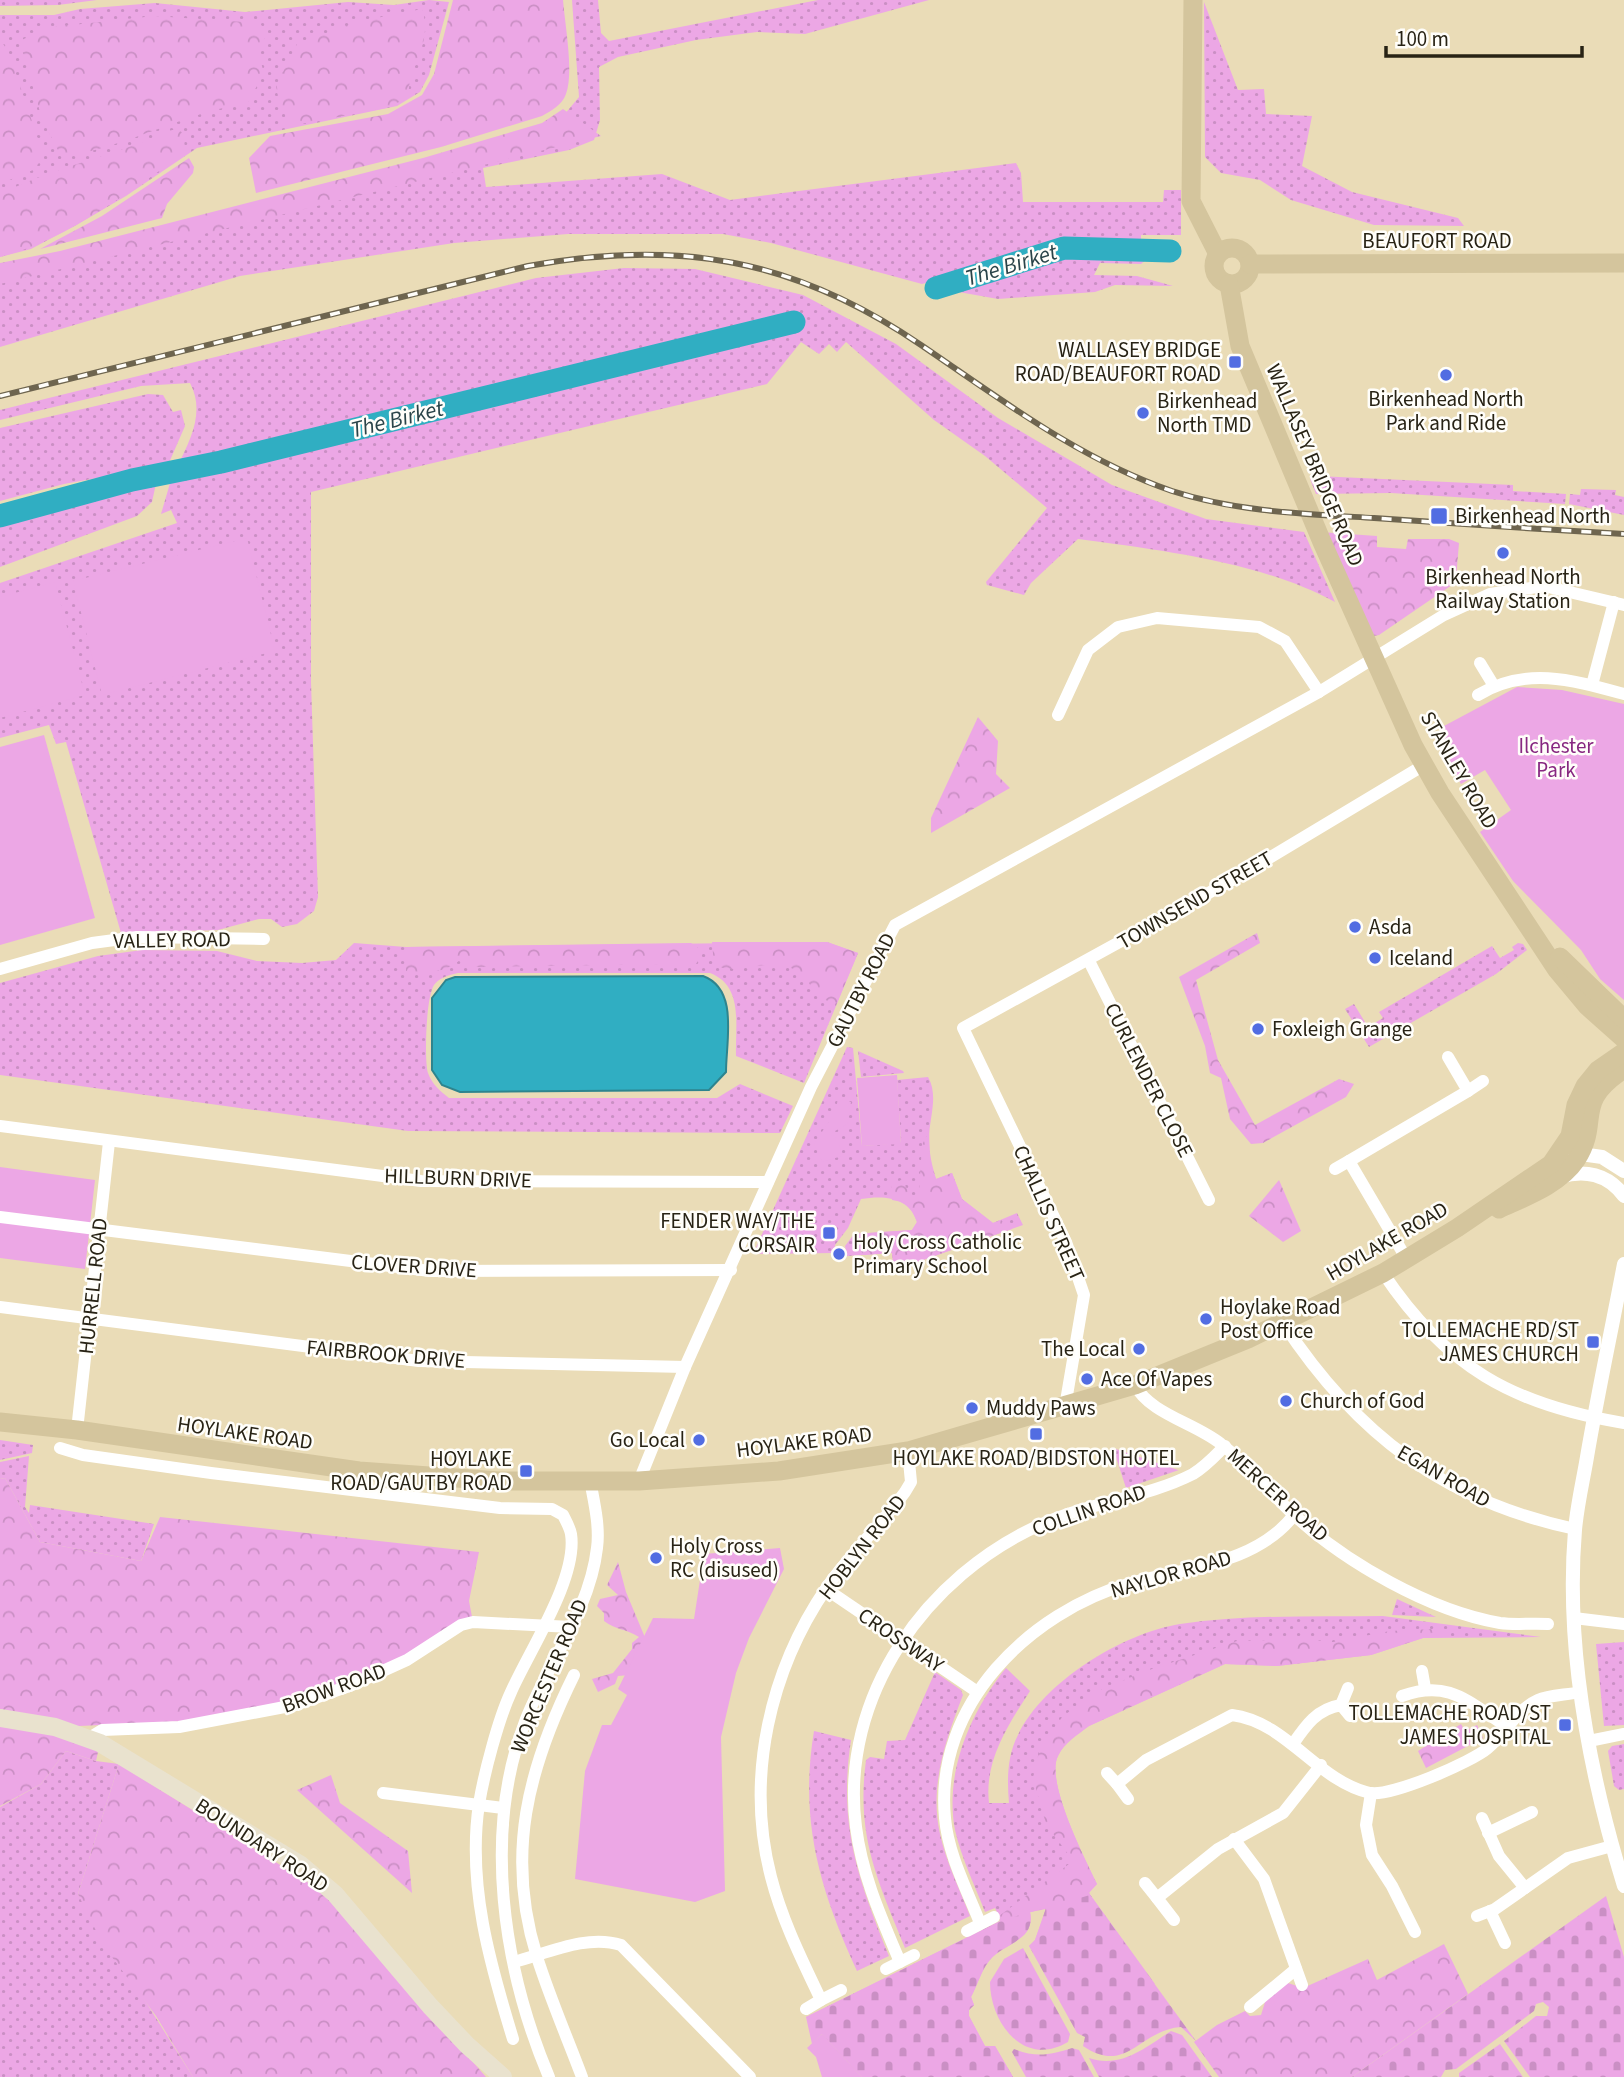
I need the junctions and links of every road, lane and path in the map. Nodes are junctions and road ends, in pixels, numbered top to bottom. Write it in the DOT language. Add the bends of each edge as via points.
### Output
graph roads {
  1 [pos="1193,0"];
  2 [pos="1218,254"];
  3 [pos="1624,263"];
  4 [pos="1250,264"];
  5 [pos="1229,284"];
  6 [pos="1619,604"];
  7 [pos="1375,659"];
  8 [pos="1480,663"];
  9 [pos="1592,685"];
  10 [pos="1494,686"];
  11 [pos="1319,692"];
  12 [pos="1624,694"];
  13 [pos="1478,695"];
  14 [pos="1058,715"];
  15 [pos="1424,765"];
  16 [pos="264,939"];
  17 [pos="1089,961"];
  18 [pos="0,969"];
  19 [pos="963,1028"];
  20 [pos="1621,1029"];
  21 [pos="1448,1057"];
  22 [pos="1621,1059"];
  23 [pos="1483,1081"];
  24 [pos="1468,1091"];
  25 [pos="1588,1121"];
  26 [pos="0,1126"];
  27 [pos="109,1142"];
  28 [pos="1577,1155"];
  29 [pos="1602,1157"];
  30 [pos="1349,1161"];
  31 [pos="1335,1169"];
  32 [pos="1555,1171"];
  33 [pos="1624,1171"];
  34 [pos="768,1182"];
  35 [pos="1624,1196"];
  36 [pos="1209,1200"];
  37 [pos="0,1217"];
  38 [pos="99,1230"];
  39 [pos="1406,1258"];
  40 [pos="1624,1264"];
  41 [pos="731,1270"];
  42 [pos="1383,1272"];
  43 [pos="0,1307"];
  44 [pos="89,1319"];
  45 [pos="1283,1323"];
  46 [pos="685,1367"];
  47 [pos="1135,1385"];
  48 [pos="1065,1407"];
  49 [pos="1594,1418"];
  50 [pos="0,1422"];
  51 [pos="1624,1423"];
  52 [pos="77,1430"];
  53 [pos="1225,1446"];
  54 [pos="60,1448"];
  55 [pos="908,1451"];
  56 [pos="590,1480"];
  57 [pos="639,1481"];
  58 [pos="563,1514"];
  59 [pos="1294,1516"];
  60 [pos="1575,1529"];
  61 [pos="826,1589"];
  62 [pos="1574,1618"];
  63 [pos="1548,1624"];
  64 [pos="1624,1624"];
  65 [pos="543,1627"];
  66 [pos="571,1627"];
  67 [pos="901,1640"];
  68 [pos="1422,1671"];
  69 [pos="574,1675"];
  70 [pos="1348,1688"];
  71 [pos="1425,1688"];
  72 [pos="976,1691"];
  73 [pos="1580,1692"];
  74 [pos="1402,1696"];
  75 [pos="1341,1705"];
  76 [pos="1350,1716"];
  77 [pos="0,1718"];
  78 [pos="1506,1726"];
  79 [pos="1624,1734"];
  80 [pos="89,1738"];
  81 [pos="1589,1741"];
  82 [pos="1293,1744"];
  83 [pos="1321,1765"];
  84 [pos="1107,1773"];
  85 [pos="1118,1784"];
  86 [pos="383,1793"];
  87 [pos="1371,1793"];
  88 [pos="1128,1799"];
  89 [pos="479,1804"];
  90 [pos="503,1808"];
  91 [pos="1532,1812"];
  92 [pos="1482,1818"];
  93 [pos="1488,1833"];
  94 [pos="1234,1839"];
  95 [pos="1612,1846"];
  96 [pos="1405,1879"];
  97 [pos="1145,1883"];
  98 [pos="1392,1886"];
  99 [pos="1624,1886"];
  100 [pos="1525,1888"];
  101 [pos="1157,1898"];
  102 [pos="994,1917"];
  103 [pos="1174,1920"];
  104 [pos="980,1923"];
  105 [pos="967,1931"];
  106 [pos="1415,1932"];
  107 [pos="1505,1943"];
  108 [pos="914,1955"];
  109 [pos="537,1956"];
  110 [pos="514,1962"];
  111 [pos="900,1962"];
  112 [pos="886,1969"];
  113 [pos="1296,1969"];
  114 [pos="1302,1985"];
  115 [pos="841,1990"];
  116 [pos="821,2000"];
  117 [pos="1250,2007"];
  118 [pos="806,2009"];
  119 [pos="513,2039"];
  120 [pos="503,2077"];
  121 [pos="549,2077"];
  122 [pos="582,2077"];
  123 [pos="750,2077"];
  1 -- 2 [label="main road" via="1192,201"];
  2 -- 4 [label="main road" via="1237,248"];
  2 -- 5 [label="main road" via="1216,276"];
  3 -- 4 [label="main road, BEAUFORT ROAD"];
  4 -- 5 [label="main road" via="1243,281"];
  5 -- 7 [label="main road, WALLASEY BRIDGE ROAD" via="1240,346"];
  6 -- 7 [label="street, GAUTBY ROAD" via="1544,586 1490,594 1444,615"];
  6 -- 9 [label="street"];
  7 -- 11 [label="street, GAUTBY ROAD"];
  7 -- 15 [label="main road, STANLEY ROAD"];
  8 -- 10 [label="street"];
  9 -- 10 [label="street" via="1525,677"];
  9 -- 12 [label="street"];
  10 -- 13 [label="street"];
  11 -- 14 [label="street" via="1285,641 1259,627 1157,618 1118,627 1088,650"];
  11 -- 34 [label="street, GAUTBY ROAD" via="895,926 811,1087"];
  15 -- 17 [label="street, TOWNSEND STREET"];
  15 -- 20 [label="main road, STANLEY ROAD" via="1564,981"];
  16 -- 18 [label="street, VALLEY ROAD" via="137,937 92,943"];
  17 -- 19 [label="street, TOWNSEND STREET"];
  17 -- 36 [label="street, CURLENDER CLOSE"];
  19 -- 48 [label="street, CHALLIS STREET" via="1066,1242 1084,1295"];
  20 -- 22 [label="main road, STANLEY ROAD"];
  21 -- 24 [label="street"];
  22 -- 25 [label="main road" via="1595,1093"];
  22 -- 28 [label="main road" via="1590,1079 1580,1095"];
  23 -- 24 [label="street"];
  24 -- 30 [label="street"];
  25 -- 28 [label="main road"];
  25 -- 29 [label="street" via="1591,1142"];
  26 -- 27 [label="street, HILLBURN DRIVE"];
  27 -- 34 [label="street, HILLBURN DRIVE" via="421,1181"];
  27 -- 38 [label="street, HURRELL ROAD"];
  28 -- 29 [label="street"];
  28 -- 32 [label="main road"];
  28 -- 32 [label="street"];
  28 -- 35 [label="street"];
  29 -- 33 [label="street"];
  30 -- 31 [label="street"];
  30 -- 39 [label="street"];
  32 -- 39 [label="main road, HOYLAKE ROAD"];
  34 -- 41 [label="street, GAUTBY ROAD"];
  37 -- 38 [label="street, CLOVER DRIVE"];
  38 -- 41 [label="street, CLOVER DRIVE" via="430,1271"];
  38 -- 44 [label="street, HURRELL ROAD"];
  39 -- 42 [label="main road, HOYLAKE ROAD"];
  40 -- 49 [label="street"];
  41 -- 46 [label="street, GAUTBY ROAD"];
  42 -- 45 [label="main road, HOYLAKE ROAD"];
  42 -- 49 [label="street" via="1424,1328 1477,1372 1526,1399"];
  43 -- 44 [label="street, FAIRBROOK DRIVE"];
  44 -- 46 [label="street, FAIRBROOK DRIVE" via="419,1361"];
  44 -- 52 [label="street, HURRELL ROAD"];
  45 -- 47 [label="main road, HOYLAKE ROAD"];
  45 -- 60 [label="street, EGAN ROAD" via="1342,1402 1411,1462 1496,1506"];
  46 -- 57 [label="street, GAUTBY ROAD"];
  47 -- 48 [label="main road, HOYLAKE ROAD"];
  47 -- 53 [label="street, MERCER ROAD" via="1150,1405 1189,1422"];
  48 -- 55 [label="main road, HOYLAKE ROAD"];
  49 -- 51 [label="street"];
  49 -- 60 [label="street"];
  50 -- 52 [label="main road, HOYLAKE ROAD"];
  52 -- 56 [label="main road, HOYLAKE ROAD" via="435,1479"];
  53 -- 59 [label="street, MERCER ROAD"];
  53 -- 67 [label="street, COLLIN ROAD" via="1194,1473 1072,1513 1013,1538 982,1557 939,1594"];
  54 -- 58 [label="street, HOYLAKE ROAD" via="211,1473 500,1508 552,1509"];
  55 -- 57 [label="main road, HOYLAKE ROAD" via="779,1471"];
  55 -- 61 [label="street, HOBLYN ROAD" via="911,1482"];
  56 -- 57 [label="main road, HOYLAKE ROAD"];
  56 -- 66 [label="street, WORCESTER ROAD" via="598,1546 594,1570"];
  58 -- 65 [label="street, WORCESTER ROAD" via="571,1535 567,1575"];
  59 -- 63 [label="street, MERCER ROAD" via="1353,1560 1426,1598 1501,1623"];
  59 -- 72 [label="street, NAYLOR ROAD" via="1268,1542 1203,1566 1128,1584 1054,1619 1007,1654"];
  60 -- 62 [label="street"];
  61 -- 67 [label="street, CROSSWAY"];
  61 -- 116 [label="street, HOBLYN ROAD" via="789,1653 776,1689 761,1794 771,1879"];
  62 -- 64 [label="street"];
  62 -- 73 [label="street"];
  65 -- 66 [label="street, BROW ROAD"];
  65 -- 80 [label="street, BROW ROAD" via="473,1622 396,1665 295,1705 179,1727 102,1730"];
  65 -- 89 [label="street, WORCESTER ROAD" via="510,1694"];
  66 -- 90 [label="street, WORCESTER ROAD" via="526,1718"];
  67 -- 72 [label="street, CROSSWAY"];
  67 -- 111 [label="street, COLLIN ROAD" via="869,1708 854,1786 855,1824 866,1879"];
  68 -- 71 [label="street"];
  69 -- 109 [label="street, WORCESTER ROAD" via="548,1727 526,1805 523,1872"];
  70 -- 75 [label="street"];
  71 -- 74 [label="street"];
  71 -- 78 [label="street" via="1454,1693"];
  72 -- 104 [label="street, NAYLOR ROAD" via="948,1766 944,1799 948,1837"];
  73 -- 78 [label="street" via="1540,1699"];
  73 -- 81 [label="street"];
  75 -- 76 [label="street"];
  75 -- 82 [label="street" via="1313,1717"];
  77 -- 80 [label="main road, BOUNDARY ROAD"];
  78 -- 87 [label="street" via="1487,1750 1404,1788"];
  79 -- 81 [label="street"];
  80 -- 120 [label="main road, BOUNDARY ROAD" via="319,1879 349,1908 430,2006"];
  81 -- 95 [label="street"];
  82 -- 83 [label="street"];
  82 -- 85 [label="street" via="1262,1724 1232,1715 1158,1753"];
  83 -- 87 [label="street" via="1344,1782"];
  83 -- 94 [label="street" via="1283,1813"];
  84 -- 85 [label="street"];
  85 -- 88 [label="street"];
  86 -- 89 [label="street"];
  87 -- 98 [label="street" via="1367,1839 1376,1864"];
  89 -- 90 [label="street"];
  89 -- 119 [label="street, WORCESTER ROAD" via="476,1867 480,1905"];
  90 -- 110 [label="street, WORCESTER ROAD" via="500,1865"];
  91 -- 93 [label="street"];
  92 -- 93 [label="street"];
  93 -- 100 [label="street" via="1499,1856"];
  94 -- 101 [label="street"];
  94 -- 113 [label="street" via="1264,1879"];
  95 -- 99 [label="street"];
  95 -- 100 [label="street" via="1568,1858"];
  96 -- 98 [label="street"];
  97 -- 101 [label="street"];
  98 -- 106 [label="street"];
  100 -- 107 [label="street" via="1484,1913"];
  101 -- 103 [label="street"];
  102 -- 104 [label="street"];
  104 -- 105 [label="street"];
  108 -- 111 [label="street"];
  109 -- 110 [label="street"];
  109 -- 122 [label="street, WORCESTER ROAD"];
  109 -- 123 [label="street" via="587,1942 605,1940 621,1945"];
  110 -- 121 [label="street, WORCESTER ROAD"];
  111 -- 112 [label="street"];
  113 -- 114 [label="street"];
  113 -- 117 [label="street"];
  115 -- 116 [label="street"];
  116 -- 118 [label="street"];
}
